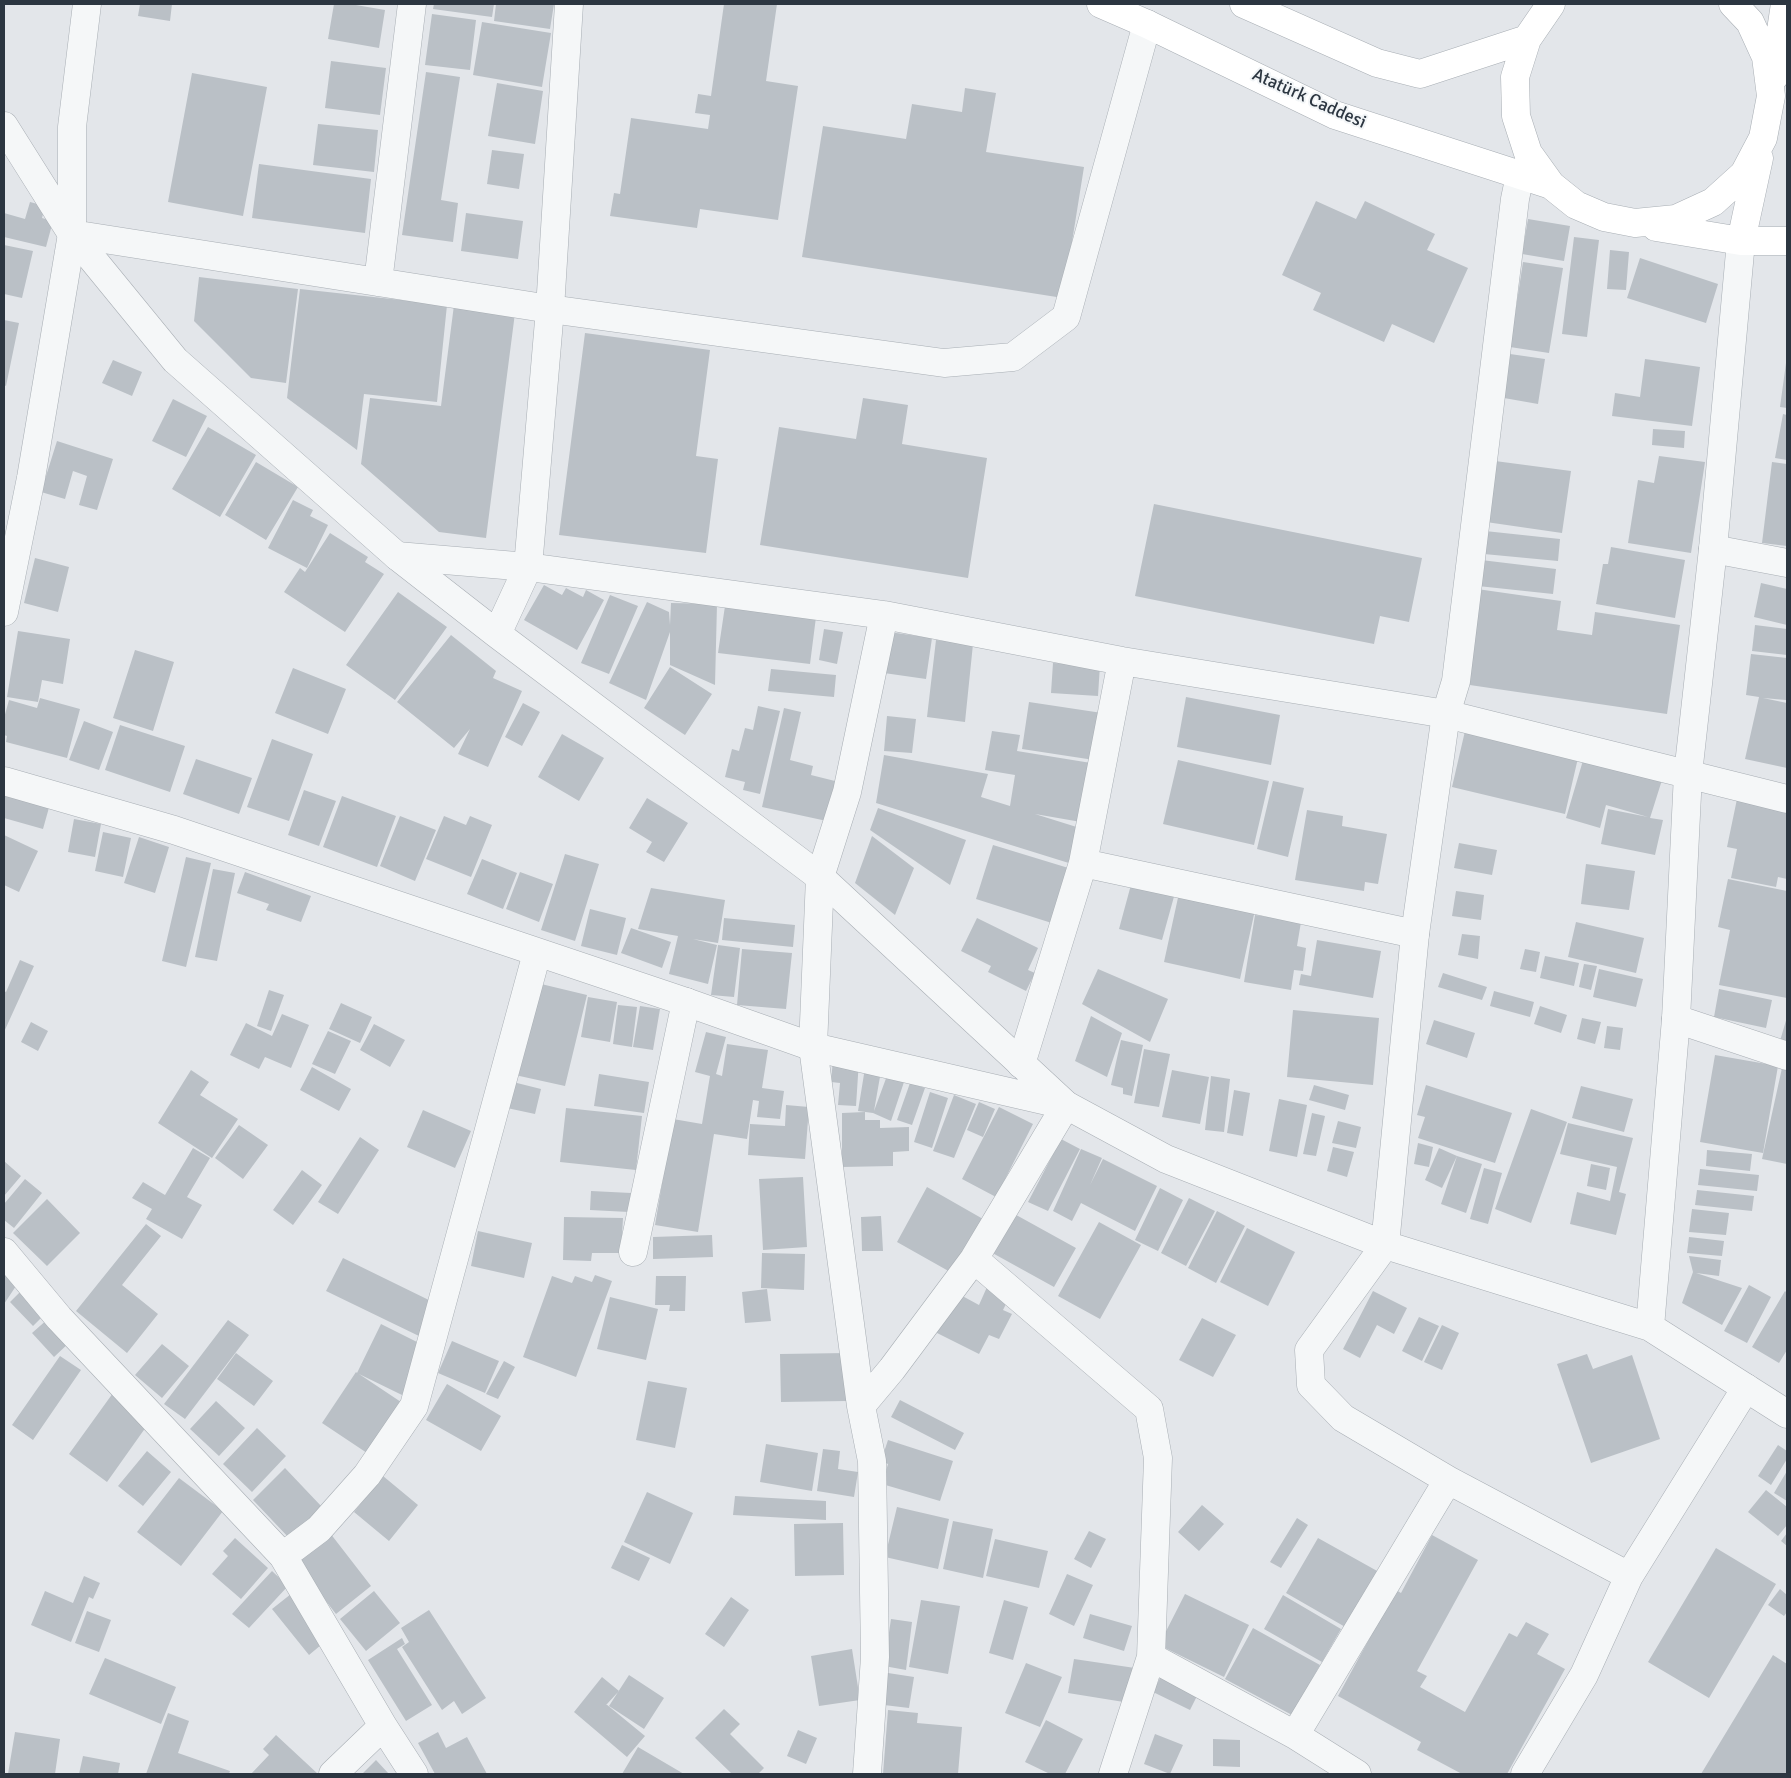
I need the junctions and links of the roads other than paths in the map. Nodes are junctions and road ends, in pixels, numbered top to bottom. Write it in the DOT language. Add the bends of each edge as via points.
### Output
graph roads {
  1 [pos="87,4"];
  2 [pos="412,4"];
  3 [pos="569,4"];
  4 [pos="1101,4"];
  5 [pos="1244,4"];
  6 [pos="1551,4"];
  7 [pos="1733,4"];
  8 [pos="1785,4"];
  9 [pos="1147,24"];
  10 [pos="1526,39"];
  11 [pos="1771,96"];
  12 [pos="4,126"];
  13 [pos="1764,138"];
  14 [pos="1520,175"];
  15 [pos="1551,185"];
  16 [pos="1635,223"];
  17 [pos="72,234"];
  18 [pos="1787,241"];
  19 [pos="1741,242"];
  20 [pos="378,282"];
  21 [pos="550,309"];
  22 [pos="1713,549"];
  23 [pos="397,556"];
  24 [pos="1787,563"];
  25 [pos="528,567"];
  26 [pos="4,612"];
  27 [pos="884,615"];
  28 [pos="497,634"];
  29 [pos="1122,661"];
  30 [pos="1446,714"];
  31 [pos="1688,774"];
  32 [pos="4,781"];
  33 [pos="1787,800"];
  34 [pos="1083,863"];
  35 [pos="820,877"];
  36 [pos="1415,934"];
  37 [pos="537,953"];
  38 [pos="686,1002"];
  39 [pos="1676,1019"];
  40 [pos="813,1047"];
  41 [pos="1787,1056"];
  42 [pos="1021,1064"];
  43 [pos="1066,1105"];
  44 [pos="1385,1245"];
  45 [pos="4,1252"];
  46 [pos="633,1252"];
  47 [pos="974,1259"];
  48 [pos="1650,1327"];
  49 [pos="1746,1388"];
  50 [pos="861,1406"];
  51 [pos="1787,1414"];
  52 [pos="1448,1480"];
  53 [pos="283,1556"];
  54 [pos="1629,1576"];
  55 [pos="1151,1657"];
  56 [pos="383,1726"];
  57 [pos="1295,1735"];
  58 [pos="333,1774"];
  59 [pos="414,1774"];
  60 [pos="867,1774"];
  61 [pos="1113,1774"];
  62 [pos="1357,1774"];
  63 [pos="1524,1774"];
  1 -- 17 [label="street" via="72,127"];
  2 -- 20 [label="street"];
  3 -- 21 [label="street"];
  4 -- 9 [label="main road, Atatürk Caddesi"];
  5 -- 10 [label="main road" via="1377,63 1420,74"];
  6 -- 10 [label="main road, Atatürk Caddesi"];
  7 -- 11 [label="main road, Atatürk Caddesi" via="1750,22 1766,57"];
  8 -- 11 [label="main road, Atatürk Caddesi"];
  9 -- 14 [label="main road, Atatürk Caddesi" via="1335,115"];
  9 -- 21 [label="street" via="1066,317 1013,357 944,363"];
  10 -- 15 [label="main road, Atatürk Caddesi" via="1515,77 1516,116 1528,153"];
  11 -- 13 [label="main road, Atatürk Caddesi"];
  12 -- 17 [label="street"];
  13 -- 16 [label="main road, Atatürk Caddesi" via="1744,174 1713,202 1676,219"];
  13 -- 19 [label="main road, Atatürk Caddesi"];
  14 -- 15 [label="main road, Atatürk Caddesi"];
  14 -- 30 [label="street" via="1456,681"];
  15 -- 16 [label="main road, Atatürk Caddesi" via="1576,205 1604,217"];
  16 -- 19 [label="main road, Atatürk Caddesi"];
  17 -- 20 [label="street"];
  17 -- 23 [label="street" via="175,360"];
  17 -- 26 [label="street" via="31,478"];
  18 -- 19 [label="main road"];
  19 -- 22 [label="street"];
  20 -- 21 [label="street"];
  21 -- 25 [label="street"];
  22 -- 24 [label="street"];
  22 -- 31 [label="street"];
  23 -- 25 [label="street"];
  23 -- 28 [label="street"];
  25 -- 27 [label="street"];
  25 -- 28 [label="street"];
  27 -- 29 [label="street"];
  27 -- 35 [label="street" via="846,792"];
  28 -- 35 [label="street"];
  29 -- 30 [label="street"];
  29 -- 34 [label="street"];
  30 -- 31 [label="street"];
  30 -- 36 [label="street"];
  31 -- 33 [label="street"];
  31 -- 39 [label="street"];
  32 -- 37 [label="street" via="174,830"];
  34 -- 36 [label="street"];
  34 -- 42 [label="street"];
  35 -- 40 [label="street"];
  35 -- 42 [label="street"];
  36 -- 44 [label="street"];
  37 -- 38 [label="street"];
  37 -- 53 [label="street" via="414,1406 367,1475 319,1529"];
  38 -- 40 [label="street"];
  38 -- 46 [label="street"];
  39 -- 41 [label="street"];
  39 -- 48 [label="street"];
  40 -- 43 [label="street"];
  40 -- 50 [label="street"];
  42 -- 43 [label="street"];
  43 -- 44 [label="street" via="1166,1159"];
  43 -- 47 [label="street"];
  44 -- 48 [label="street"];
  44 -- 52 [label="street" via="1309,1350 1311,1385 1343,1418"];
  45 -- 53 [label="street" via="59,1318"];
  47 -- 50 [label="street"];
  47 -- 55 [label="street" via="1149,1409 1158,1458"];
  48 -- 49 [label="street"];
  49 -- 51 [label="street"];
  49 -- 54 [label="street"];
  50 -- 60 [label="street" via="872,1461 875,1657"];
  52 -- 54 [label="street"];
  52 -- 57 [label="street"];
  53 -- 56 [label="street"];
  54 -- 63 [label="street" via="1584,1675"];
  55 -- 57 [label="street"];
  55 -- 61 [label="street"];
  56 -- 58 [label="street"];
  56 -- 59 [label="street"];
  57 -- 62 [label="street"];
}
